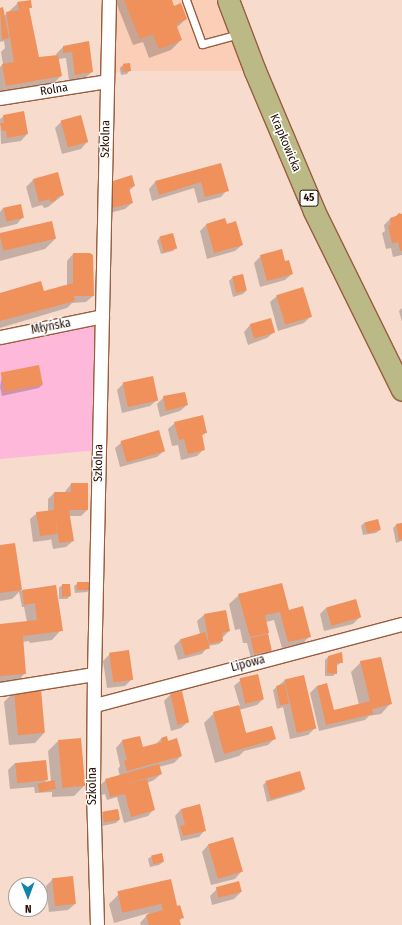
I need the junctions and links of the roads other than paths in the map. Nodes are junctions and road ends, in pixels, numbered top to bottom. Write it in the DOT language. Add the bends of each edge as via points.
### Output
graph roads {
  1 [pos="108,0"];
  2 [pos="186,0"];
  3 [pos="228,0"];
  4 [pos="240,34"];
  5 [pos="107,81"];
  6 [pos="0,98"];
  7 [pos="102,316"];
  8 [pos="0,337"];
  9 [pos="402,390"];
  10 [pos="402,624"];
  11 [pos="94,674"];
  12 [pos="0,689"];
  13 [pos="94,705"];
  14 [pos="97,925"];
  1 -- 5 [label="street, Szkolna"];
  2 -- 4 [label="lane" via="202,44"];
  3 -- 4 [label="main road, Krapkowicka / 45"];
  4 -- 9 [label="main road, Krapkowicka / 45" via="314,211"];
  5 -- 6 [label="street, Rolna"];
  5 -- 7 [label="street, Szkolna"];
  7 -- 8 [label="street, Młyńska"];
  7 -- 11 [label="street, Szkolna"];
  10 -- 13 [label="street, Lipowa"];
  11 -- 12 [label="street"];
  11 -- 13 [label="street, Szkolna"];
  13 -- 14 [label="street, Szkolna" via="93,787"];
}
